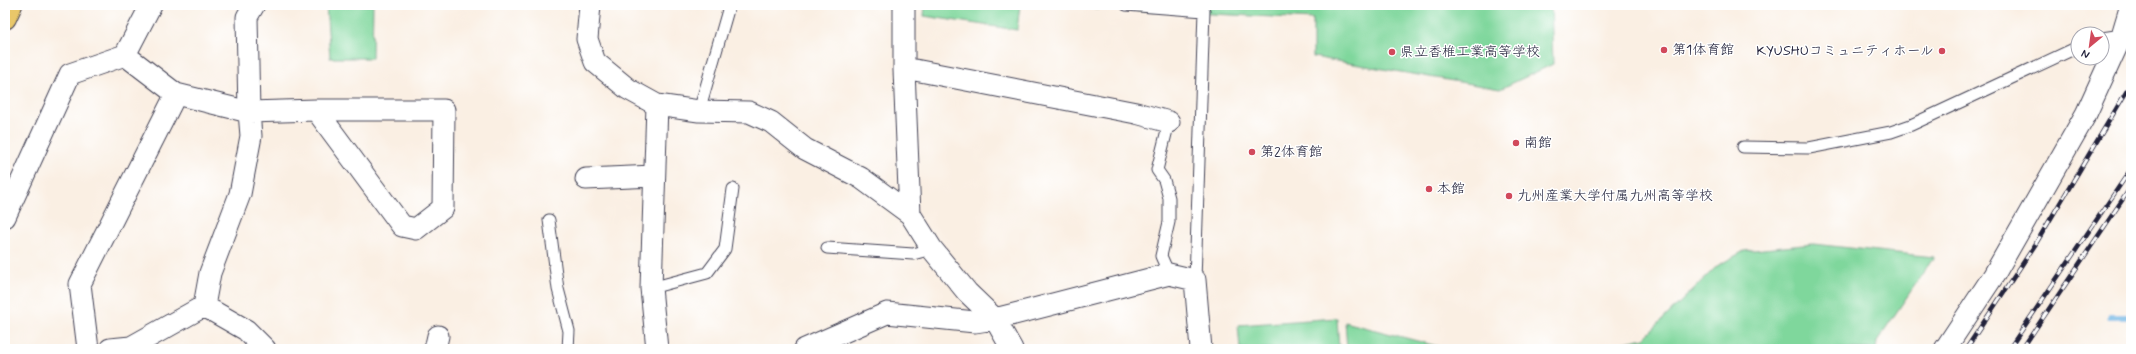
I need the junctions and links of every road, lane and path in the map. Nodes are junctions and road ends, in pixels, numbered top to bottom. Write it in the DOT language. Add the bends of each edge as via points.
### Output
graph roads {
  1 [pos="11,5"];
  2 [pos="151,5"];
  3 [pos="254,5"];
  4 [pos="590,5"];
  5 [pos="904,5"];
  6 [pos="1126,5"];
  7 [pos="2131,5"];
  8 [pos="728,10"];
  9 [pos="5,18"];
  10 [pos="2122,35"];
  11 [pos="2110,37"];
  12 [pos="2070,51"];
  13 [pos="125,55"];
  14 [pos="904,70"];
  15 [pos="176,94"];
  16 [pos="656,105"];
  17 [pos="316,110"];
  18 [pos="699,110"];
  19 [pos="249,112"];
  20 [pos="1169,122"];
  21 [pos="1743,147"];
  22 [pos="654,176"];
  23 [pos="586,178"];
  24 [pos="733,189"];
  25 [pos="910,214"];
  26 [pos="5,217"];
  27 [pos="549,220"];
  28 [pos="827,248"];
  29 [pos="932,249"];
  30 [pos="1168,274"];
  31 [pos="1195,280"];
  32 [pos="650,288"];
  33 [pos="204,306"];
  34 [pos="995,319"];
  35 [pos="88,349"];
  36 [pos="110,349"];
  37 [pos="265,349"];
  38 [pos="568,349"];
  39 [pos="657,349"];
  40 [pos="805,349"];
  41 [pos="1012,349"];
  42 [pos="1201,349"];
  43 [pos="1945,349"];
  1 -- 9 [label="highway"];
  2 -- 13 [label="street"];
  3 -- 19 [label="street" via="247,17"];
  4 -- 16 [label="street" via="587,39 595,62 628,89"];
  5 -- 14 [label="street"];
  6 -- 31 [label="lane" via="1204,11"];
  7 -- 10 [label="street"];
  8 -- 18 [label="lane"];
  10 -- 11 [label="lane"];
  10 -- 43 [label="street" via="2086,114 1994,275"];
  12 -- 21 [label="lane" via="1891,132 1810,148"];
  13 -- 15 [label="street"];
  13 -- 26 [label="street" via="70,74"];
  14 -- 20 [label="street" via="1136,113"];
  14 -- 25 [label="street"];
  15 -- 19 [label="street"];
  15 -- 35 [label="street" via="80,284"];
  16 -- 18 [label="street"];
  16 -- 22 [label="street"];
  17 -- 17 [label="street" via="444,110 443,208 416,229 402,226"];
  17 -- 19 [label="street"];
  18 -- 25 [label="street" via="749,112 771,122 805,149 861,178"];
  19 -- 33 [label="street" via="251,136 240,194 210,273"];
  20 -- 30 [label="lane" via="1157,170 1164,180 1169,198 1169,222 1161,256"];
  22 -- 23 [label="street"];
  22 -- 32 [label="street"];
  24 -- 32 [label="lane" via="724,249 707,273"];
  25 -- 29 [label="street"];
  27 -- 38 [label="lane" via="558,288 569,331"];
  28 -- 29 [label="lane" via="913,254"];
  29 -- 34 [label="street" via="967,292"];
  30 -- 31 [label="street"];
  30 -- 34 [label="street"];
  31 -- 42 [label="street"];
  32 -- 39 [label="street"];
  33 -- 36 [label="street" via="131,347"];
  33 -- 37 [label="street" via="246,330"];
  34 -- 40 [label="street" via="975,322 887,313"];
  34 -- 41 [label="street"];
}
